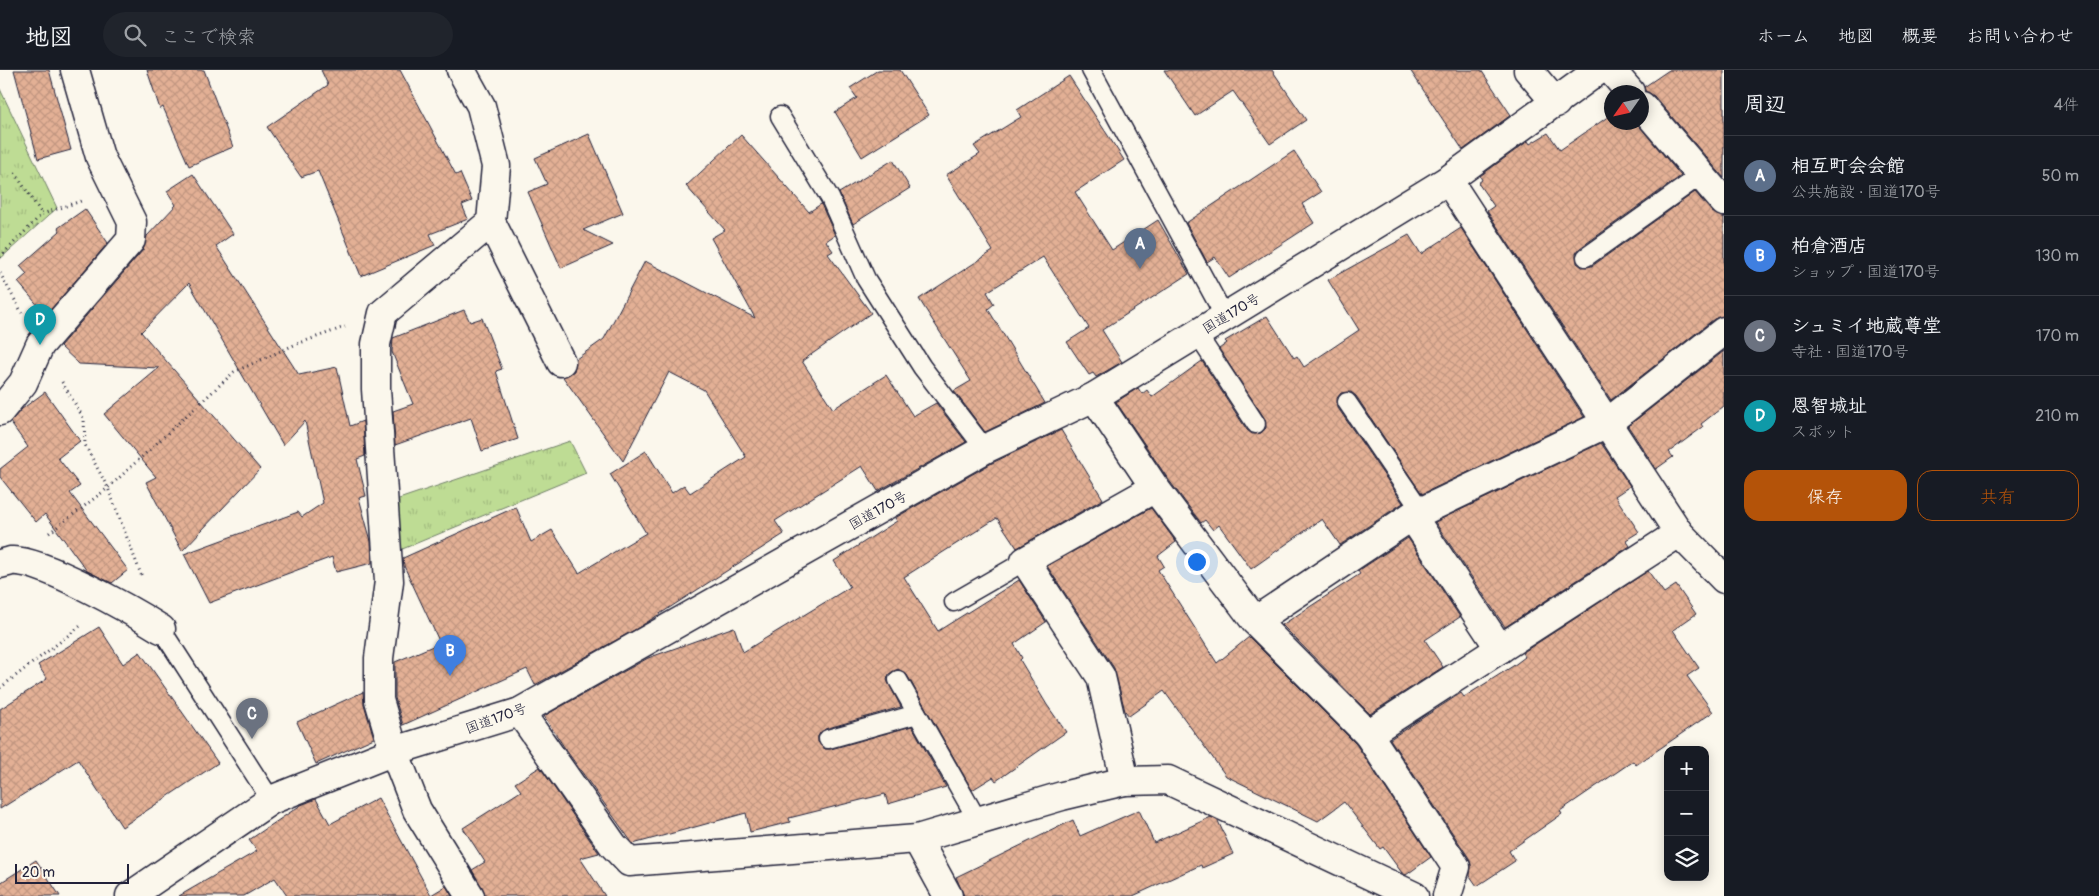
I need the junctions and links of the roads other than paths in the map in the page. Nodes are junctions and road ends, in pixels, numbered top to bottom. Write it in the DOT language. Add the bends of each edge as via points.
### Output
graph roads {
  1 [pos="75,70"];
  2 [pos="461,70"];
  3 [pos="1091,70"];
  4 [pos="1528,70"];
  5 [pos="1599,70"];
  6 [pos="1611,70"];
  7 [pos="1624,85"];
  8 [pos="1556,103"];
  9 [pos="1649,114"];
  10 [pos="780,116"];
  11 [pos="1701,175"];
  12 [pos="1448,180"];
  13 [pos="1724,202"];
  14 [pos="491,222"];
  15 [pos="1586,257"];
  16 [pos="1225,317"];
  17 [pos="1724,331"];
  18 [pos="1196,334"];
  19 [pos="561,362"];
  20 [pos="1094,397"];
  21 [pos="1347,402"];
  22 [pos="0,412"];
  23 [pos="1607,423"];
  24 [pos="1256,424"];
  25 [pos="985,449"];
  26 [pos="1155,488"];
  27 [pos="1417,514"];
  28 [pos="1679,533"];
  29 [pos="1025,561"];
  30 [pos="6,563"];
  31 [pos="1724,579"];
  32 [pos="954,602"];
  33 [pos="1255,621"];
  34 [pos="161,629"];
  35 [pos="1500,649"];
  36 [pos="898,680"];
  37 [pos="520,712"];
  38 [pos="917,714"];
  39 [pos="1368,734"];
  40 [pos="828,738"];
  41 [pos="394,751"];
  42 [pos="1125,781"];
  43 [pos="271,800"];
  44 [pos="978,821"];
  45 [pos="917,839"];
  46 [pos="130,896"];
  47 [pos="470,896"];
  48 [pos="948,896"];
  49 [pos="1414,896"];
  50 [pos="1447,896"];
  1 -- 22 [label="main road" via="100,158 132,222 131,240 40,345 23,383"];
  2 -- 14 [label="main road" via="481,106 496,166"];
  3 -- 16 [label="lane"];
  4 -- 8 [label="main road"];
  5 -- 8 [label="main road, 国道170号"];
  6 -- 7 [label="main road"];
  8 -- 12 [label="main road, 国道170号"];
  9 -- 11 [label="main road"];
  10 -- 25 [label="lane" via="830,198 866,279 922,366"];
  11 -- 13 [label="main road"];
  11 -- 15 [label="lane"];
  12 -- 16 [label="main road, 国道170号"];
  12 -- 23 [label="main road"];
  14 -- 19 [label="main road"];
  14 -- 41 [label="main road" via="384,313 376,344 389,582 379,658 379,700"];
  16 -- 18 [label="main road, 国道170号"];
  17 -- 23 [label="main road"];
  18 -- 20 [label="main road, 国道170号"];
  18 -- 24 [label="lane"];
  20 -- 25 [label="main road, 国道170号"];
  20 -- 26 [label="main road"];
  21 -- 27 [label="lane"];
  23 -- 27 [label="main road"];
  23 -- 28 [label="main road"];
  25 -- 37 [label="main road, 国道170号"];
  26 -- 29 [label="main road"];
  26 -- 33 [label="main road"];
  27 -- 33 [label="main road"];
  27 -- 35 [label="main road"];
  28 -- 31 [label="main road"];
  28 -- 35 [label="main road"];
  29 -- 32 [label="lane"];
  29 -- 42 [label="main road" via="1101,677"];
  30 -- 34 [label="main road" via="39,566 124,606"];
  33 -- 39 [label="main road"];
  34 -- 43 [label="lane"];
  35 -- 39 [label="main road"];
  36 -- 38 [label="lane"];
  37 -- 41 [label="main road, 国道170号"];
  37 -- 45 [label="main road" via="628,862"];
  38 -- 40 [label="lane"];
  38 -- 44 [label="lane"];
  39 -- 50 [label="main road" via="1456,867"];
  41 -- 43 [label="main road, 国道170号"];
  41 -- 47 [label="main road" via="417,810"];
  42 -- 44 [label="main road"];
  42 -- 49 [label="main road" via="1168,780"];
  43 -- 46 [label="main road, 国道170号"];
  44 -- 45 [label="main road"];
  45 -- 48 [label="main road"];
}
